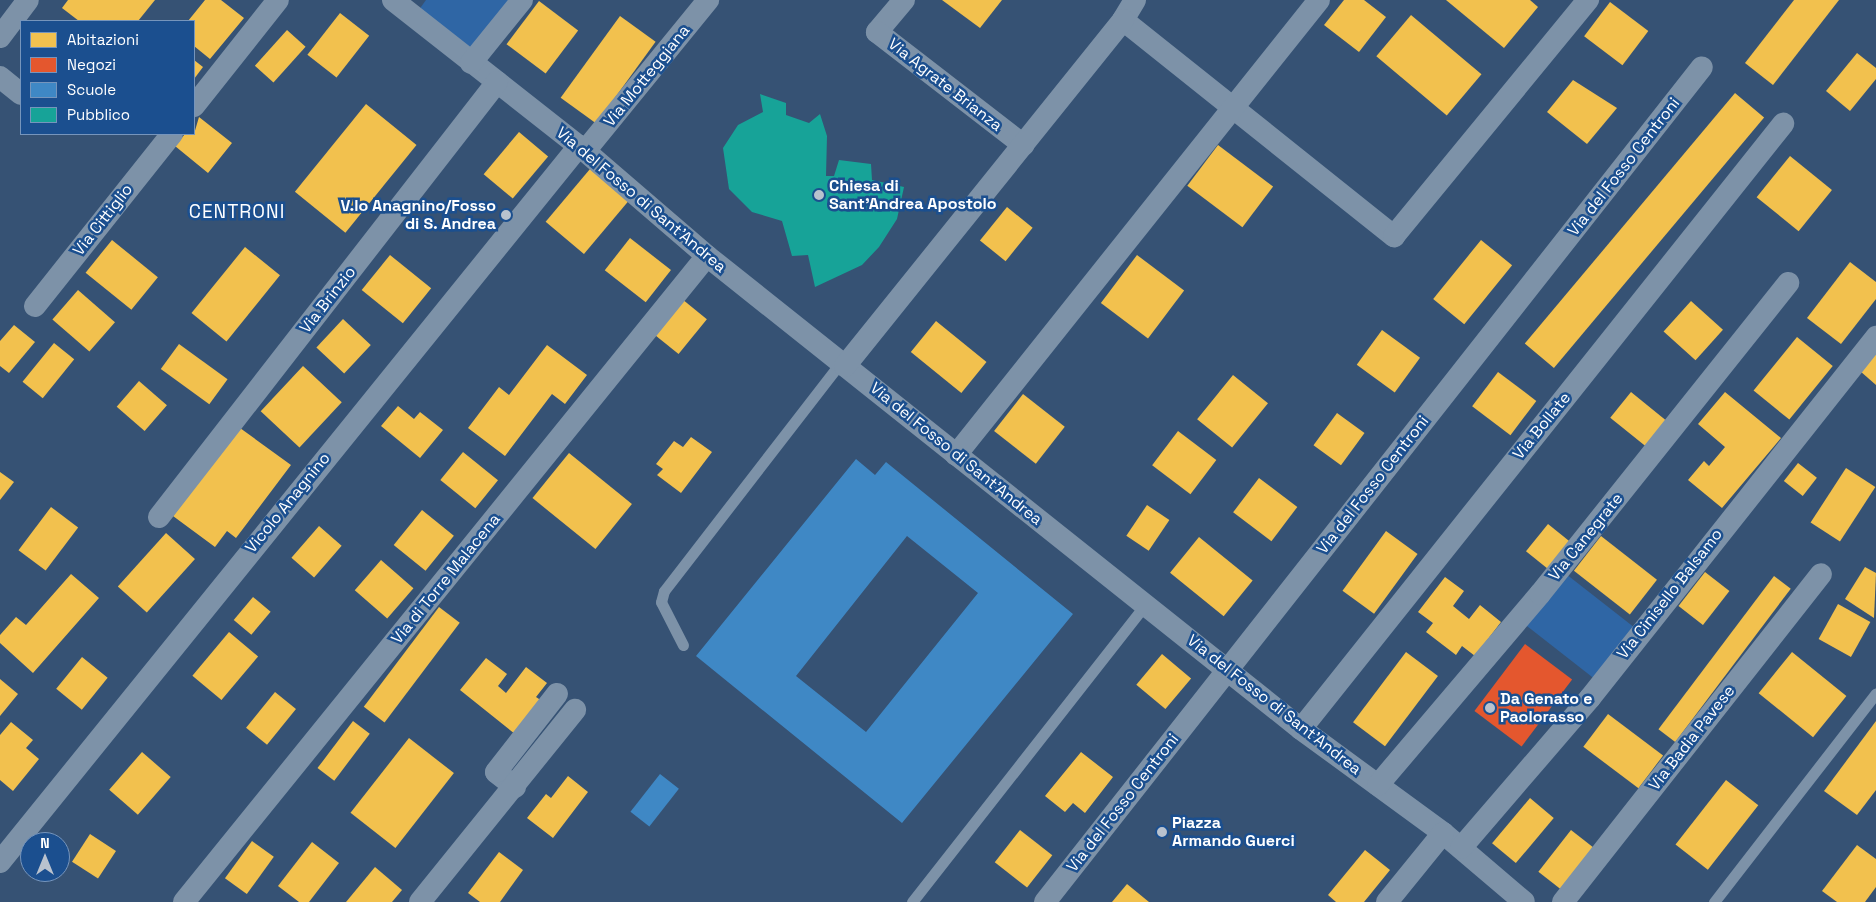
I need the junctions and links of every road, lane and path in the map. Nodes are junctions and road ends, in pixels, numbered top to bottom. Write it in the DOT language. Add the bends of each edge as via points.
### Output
graph roads {
  1 [pos="28,0"];
  2 [pos="278,0"];
  3 [pos="522,0"];
  4 [pos="708,0"];
  5 [pos="904,0"];
  6 [pos="1135,0"];
  7 [pos="1319,0"];
  8 [pos="1588,0"];
  9 [pos="407,4"];
  10 [pos="1123,20"];
  11 [pos="10,31"];
  12 [pos="471,63"];
  13 [pos="1702,67"];
  14 [pos="0,78"];
  15 [pos="497,82"];
  16 [pos="20,93"];
  17 [pos="195,105"];
  18 [pos="1233,109"];
  19 [pos="1783,124"];
  20 [pos="171,135"];
  21 [pos="1023,145"];
  22 [pos="582,149"];
  23 [pos="708,256"];
  24 [pos="1788,283"];
  25 [pos="35,306"];
  26 [pos="1876,337"];
  27 [pos="843,364"];
  28 [pos="956,455"];
  29 [pos="159,517"];
  30 [pos="1820,574"];
  31 [pos="1145,605"];
  32 [pos="682,645"];
  33 [pos="1227,670"];
  34 [pos="1876,692"];
  35 [pos="557,694"];
  36 [pos="575,710"];
  37 [pos="1301,729"];
  38 [pos="1378,785"];
  39 [pos="515,786"];
  40 [pos="1443,833"];
  41 [pos="1461,848"];
  42 [pos="0,862"];
  43 [pos="1519,900"];
  44 [pos="184,902"];
  45 [pos="420,902"];
  46 [pos="912,902"];
  47 [pos="1045,902"];
  48 [pos="1387,902"];
  49 [pos="1563,902"];
  50 [pos="1714,902"];
  1 -- 11 [label="street"];
  2 -- 17 [label="street"];
  3 -- 12 [label="street"];
  4 -- 22 [label="street, Via Motteggiana"];
  5 -- 21 [label="street, Via Agrate Brianza" via="877,32"];
  6 -- 10 [label="street"];
  7 -- 18 [label="street"];
  8 -- 18 [label="street" via="1394,236"];
  9 -- 12 [label="street, Via del Fosso di Sant'Andrea"];
  10 -- 18 [label="street"];
  10 -- 21 [label="street"];
  12 -- 15 [label="street, Via del Fosso di Sant'Andrea"];
  13 -- 33 [label="street, Via del Fosso Centroni"];
  14 -- 16 [label="street"];
  15 -- 22 [label="street, Via del Fosso di Sant'Andrea"];
  15 -- 29 [label="street, Via Brinzio"];
  18 -- 28 [label="street"];
  19 -- 37 [label="street, Via Bollate"];
  20 -- 25 [label="street, Via Cittiglio"];
  21 -- 27 [label="street"];
  22 -- 23 [label="street, Via del Fosso di Sant'Andrea"];
  22 -- 42 [label="street, Vicolo Anagnino"];
  23 -- 27 [label="street, Via del Fosso di Sant'Andrea"];
  23 -- 44 [label="street, Via di Torre Malacena"];
  24 -- 38 [label="street, Via Canegrate" via="1540,594"];
  26 -- 41 [label="street, Via Cinisello Balsamo" via="1590,698"];
  27 -- 28 [label="street, Via del Fosso di Sant'Andrea"];
  27 -- 32 [label="lane" via="664,591 662,602"];
  28 -- 31 [label="street, Via del Fosso di Sant'Andrea"];
  30 -- 49 [label="street, Via Badia Pavese"];
  31 -- 33 [label="street, Via del Fosso di Sant'Andrea"];
  31 -- 46 [label="lane"];
  33 -- 37 [label="street, Via del Fosso di Sant'Andrea"];
  33 -- 47 [label="street, Via del Fosso Centroni"];
  34 -- 50 [label="lane"];
  35 -- 39 [label="street" via="496,772"];
  36 -- 39 [label="street"];
  37 -- 38 [label="street, Via del Fosso di Sant'Andrea"];
  38 -- 40 [label="street, Via del Fosso di Sant'Andrea"];
  39 -- 45 [label="street"];
  40 -- 41 [label="street, Via del Fosso di Sant'Andrea"];
  40 -- 48 [label="street"];
  41 -- 43 [label="street, Via del Fosso di Sant'Andrea"];
}
